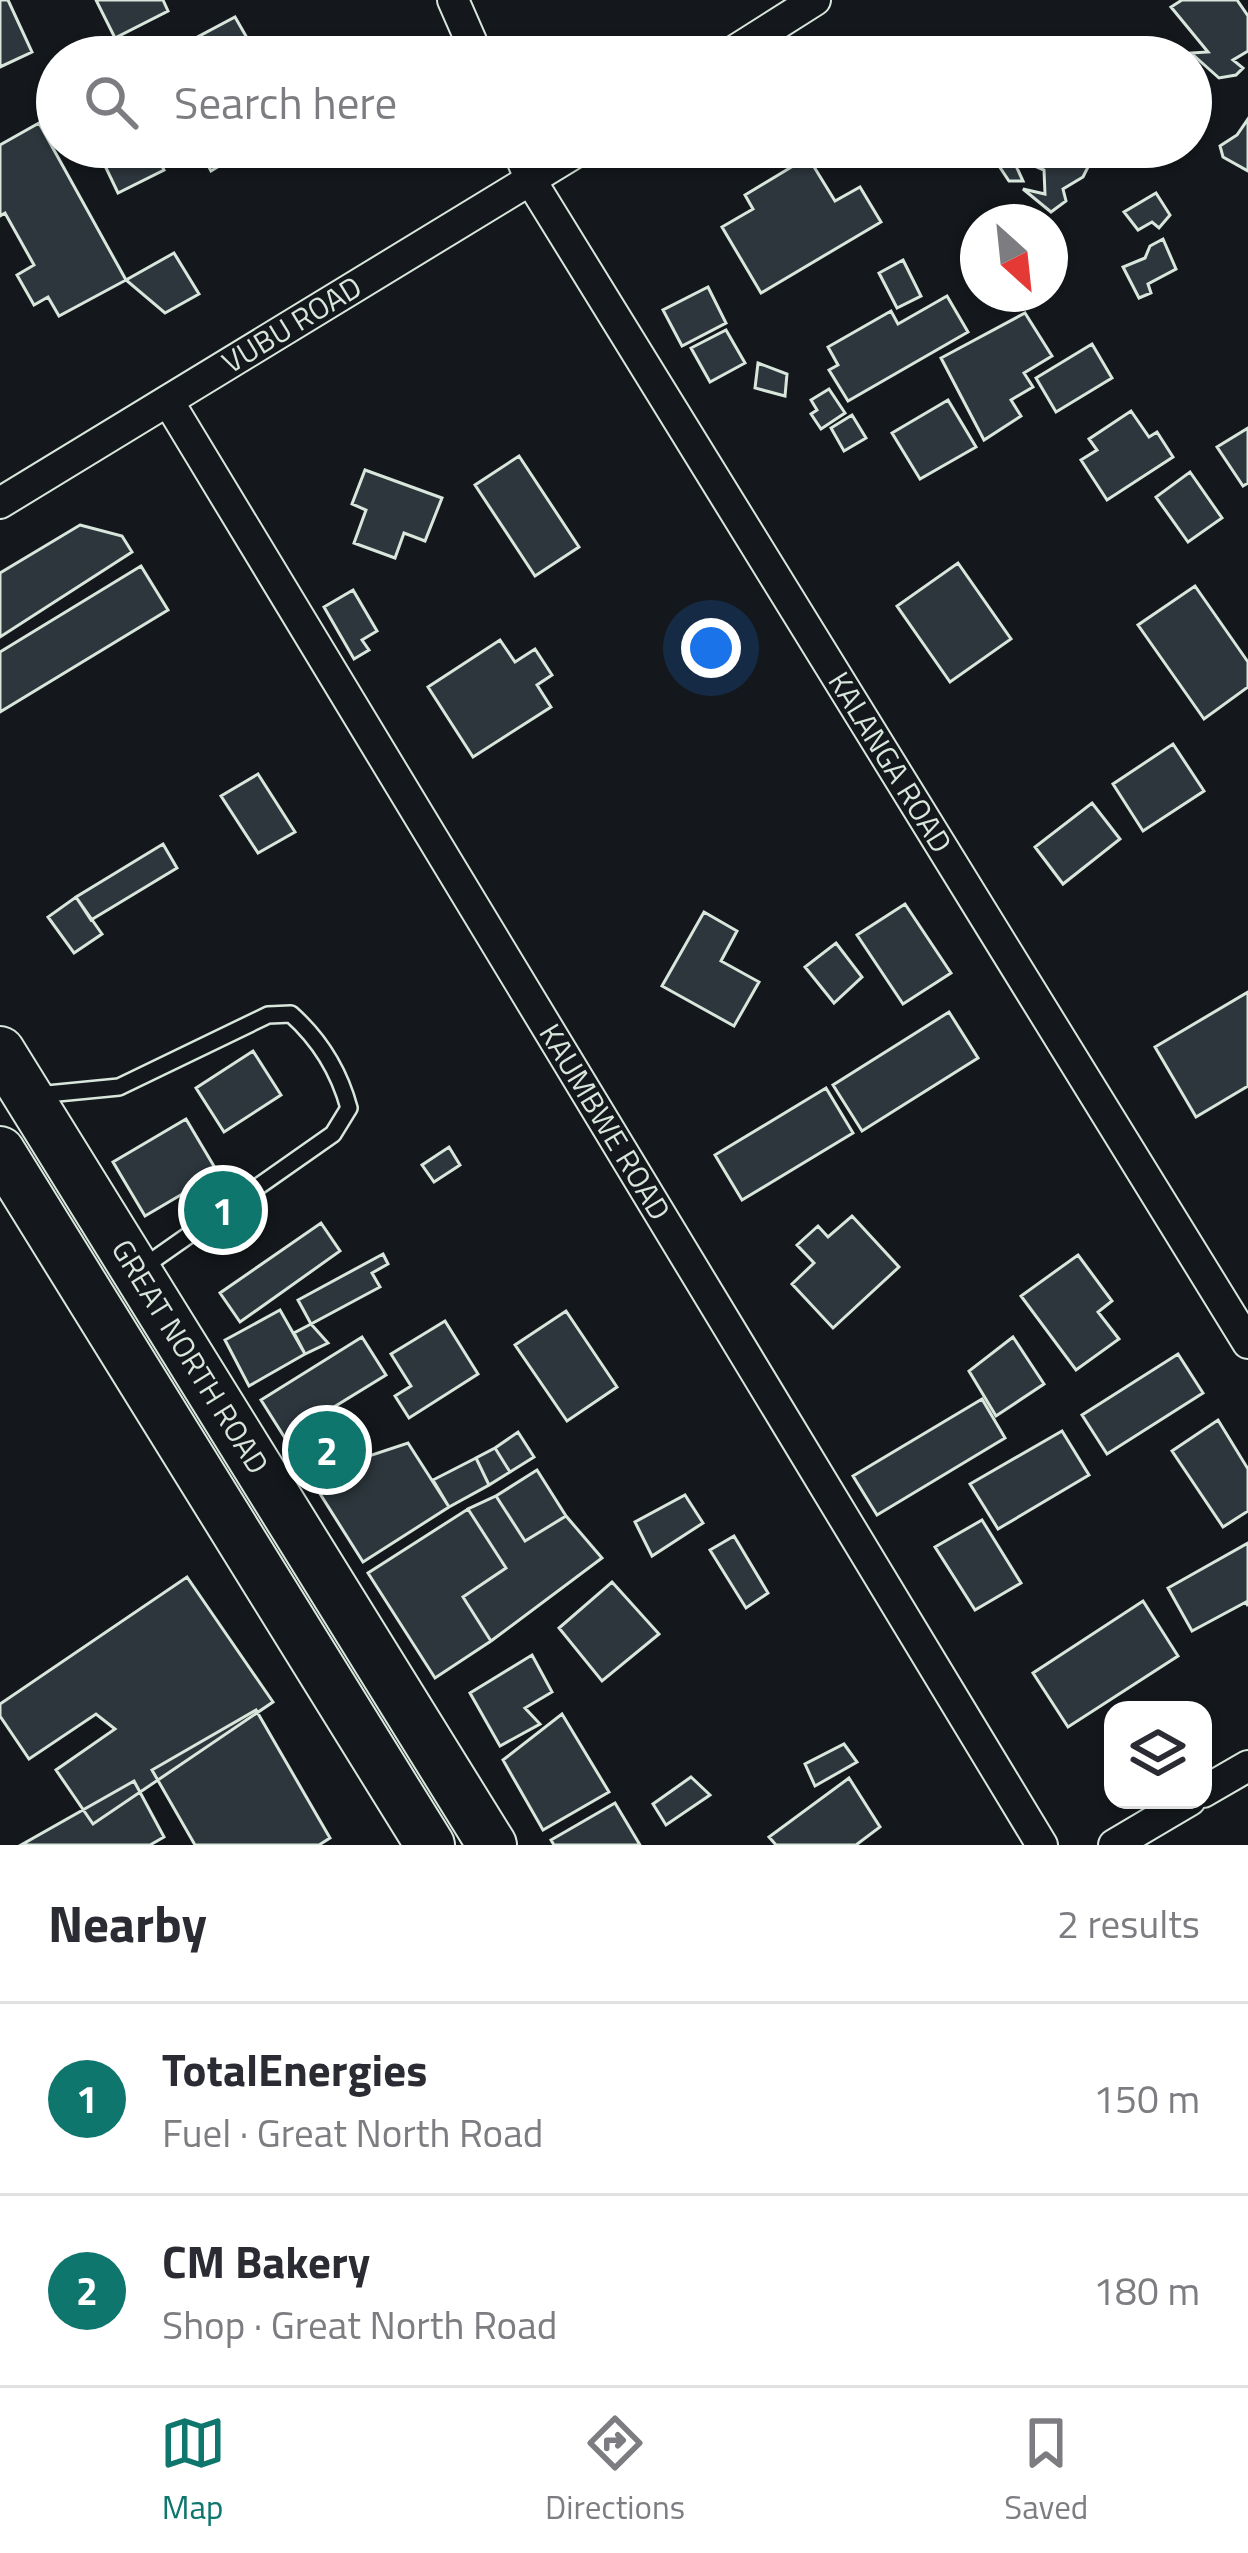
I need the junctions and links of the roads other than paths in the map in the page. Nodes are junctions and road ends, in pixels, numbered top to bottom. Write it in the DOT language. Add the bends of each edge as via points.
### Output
graph roads {
  1 [pos="453,0"];
  2 [pos="815,0"];
  3 [pos="469,36"];
  4 [pos="758,36"];
  5 [pos="526,168"];
  6 [pos="551,168"];
  7 [pos="531,181"];
  8 [pos="168,401"];
  9 [pos="0,503"];
  10 [pos="0,1051"];
  11 [pos="28,1096"];
  12 [pos="0,1150"];
  13 [pos="136,1273"];
  14 [pos="1248,1343"];
  15 [pos="1248,1766"];
  16 [pos="1212,1787"];
  17 [pos="1175,1809"];
  18 [pos="430,1845"];
  19 [pos="492,1845"];
  20 [pos="1042,1845"];
  21 [pos="1114,1845"];
  1 -- 3 [label="street"];
  2 -- 4 [label="street"];
  5 -- 7 [label="street, KALANGA ROAD"];
  6 -- 7 [label="street, VUBU ROAD"];
  7 -- 8 [label="street, VUBU ROAD"];
  7 -- 14 [label="street, KALANGA ROAD"];
  8 -- 9 [label="street, VUBU ROAD"];
  8 -- 20 [label="street, KAUMBWE ROAD"];
  10 -- 11 [label="main road, GREAT NORTH ROAD"];
  11 -- 13 [label="main road, GREAT NORTH ROAD"];
  11 -- 13 [label="lane" via="119,1087 268,1015 291,1015 312,1033 349,1108 333,1134"];
  12 -- 18 [label="main road, GREAT NORTH ROAD"];
  13 -- 19 [label="main road, GREAT NORTH ROAD"];
  15 -- 16 [label="street"];
  17 -- 21 [label="street"];
}
